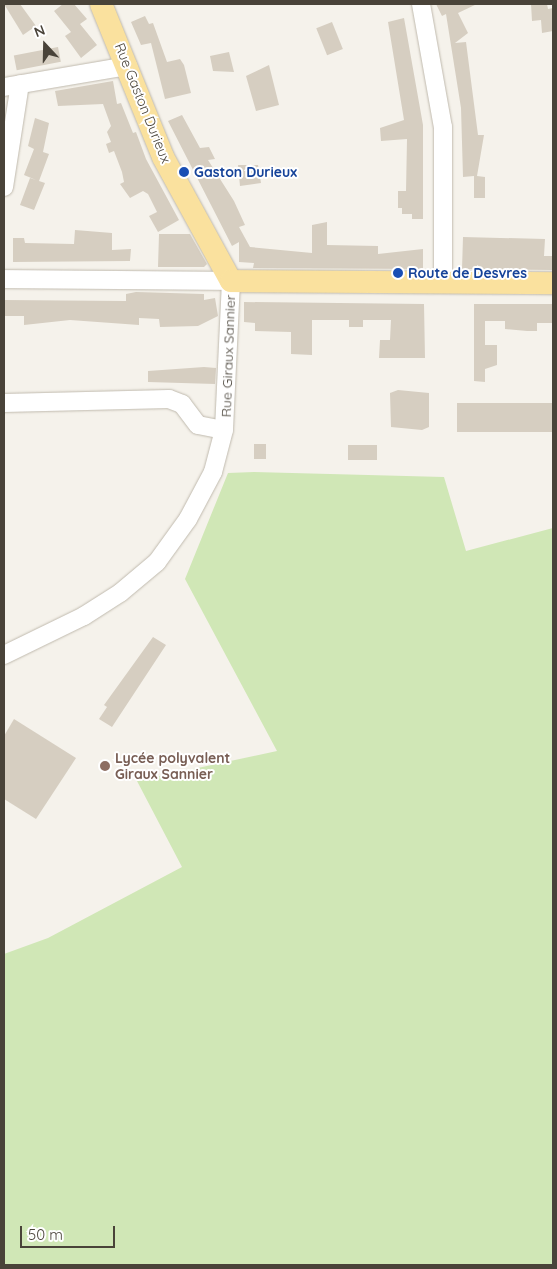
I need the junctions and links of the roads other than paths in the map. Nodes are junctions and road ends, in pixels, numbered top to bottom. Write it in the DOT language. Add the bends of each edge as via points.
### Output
graph roads {
  1 [pos="101,4"];
  2 [pos="420,4"];
  3 [pos="128,66"];
  4 [pos="12,86"];
  5 [pos="4,187"];
  6 [pos="4,278"];
  7 [pos="231,281"];
  8 [pos="443,282"];
  9 [pos="553,283"];
  10 [pos="4,403"];
  11 [pos="224,430"];
  12 [pos="4,655"];
  1 -- 3 [label="main road, Rue Gaston Durieux"];
  2 -- 8 [label="street" via="443,127"];
  3 -- 4 [label="street"];
  3 -- 7 [label="main road, Rue Gaston Durieux" via="163,157"];
  4 -- 5 [label="street"];
  6 -- 7 [label="street"];
  7 -- 8 [label="main road"];
  7 -- 11 [label="street, Rue Giraux Sannier"];
  8 -- 9 [label="main road"];
  10 -- 11 [label="street" via="170,399 182,404 198,425"];
  11 -- 12 [label="street, Rue Giraux Sannier" via="210,480 177,536 153,566 94,610"];
}
